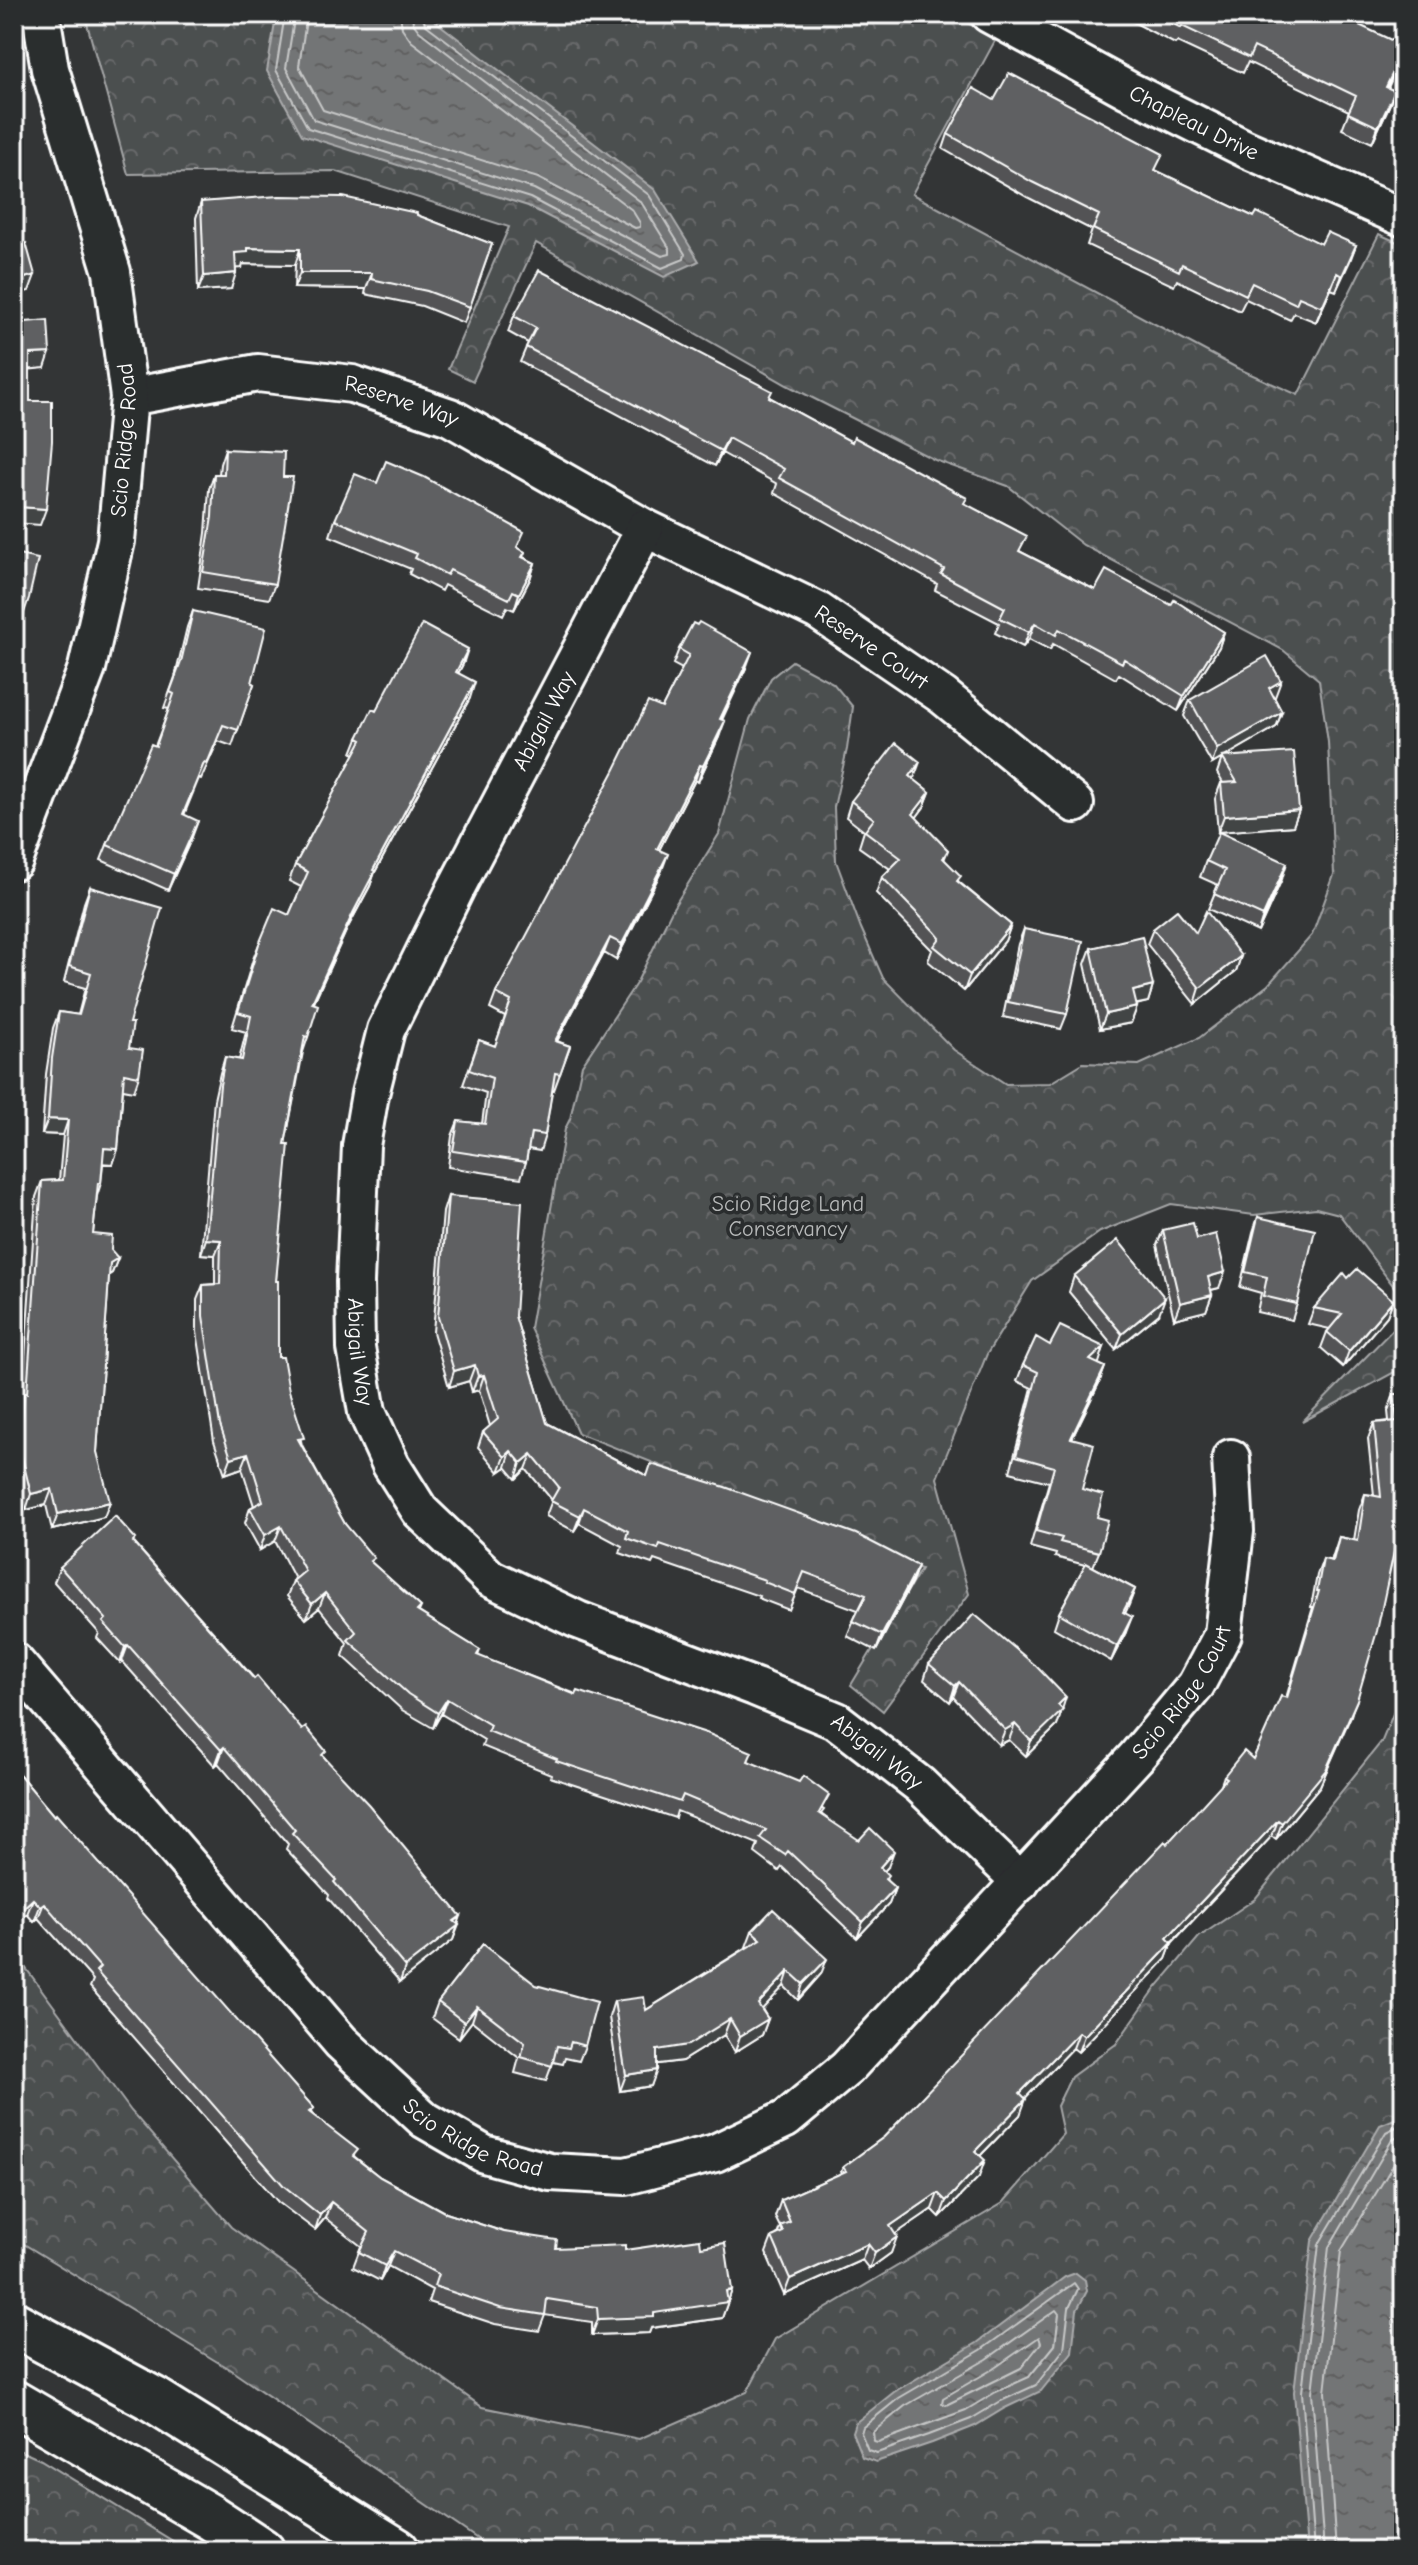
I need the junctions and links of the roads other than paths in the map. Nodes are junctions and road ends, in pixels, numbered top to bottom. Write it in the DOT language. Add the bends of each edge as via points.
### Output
graph roads {
  1 [pos="41,14"];
  2 [pos="989,14"];
  3 [pos="1404,218"];
  4 [pos="129,397"];
  5 [pos="645,528"];
  6 [pos="1075,804"];
  7 [pos="14,861"];
  8 [pos="1231,1458"];
  9 [pos="14,1661"];
  10 [pos="1021,1882"];
  11 [pos="14,2324"];
  12 [pos="14,2403"];
  13 [pos="262,2551"];
  14 [pos="397,2551"];
  1 -- 4 [label="street, Scio Ridge Road" via="50,69 112,272"];
  2 -- 3 [label="street, Chapleau Drive" via="1246,149"];
  4 -- 5 [label="street, Reserve Way" via="258,373 352,384 450,417"];
  4 -- 7 [label="street, Scio Ridge Road" via="116,541 87,668"];
  5 -- 6 [label="street, Reserve Court" via="818,611 943,696"];
  5 -- 10 [label="street, Abigail Way" via="386,1030 361,1161 356,1348 367,1412 420,1511 490,1578 578,1620 837,1721 920,1785"];
  8 -- 10 [label="street, Scio Ridge Court" via="1235,1531 1223,1634 1196,1685"];
  9 -- 10 [label="street, Scio Ridge Road" via="341,2042 425,2120 484,2154 550,2172 626,2176 715,2153 786,2119 847,2068"];
  11 -- 14 [label="highway" via="153,2399"];
  12 -- 13 [label="highway"];
}
